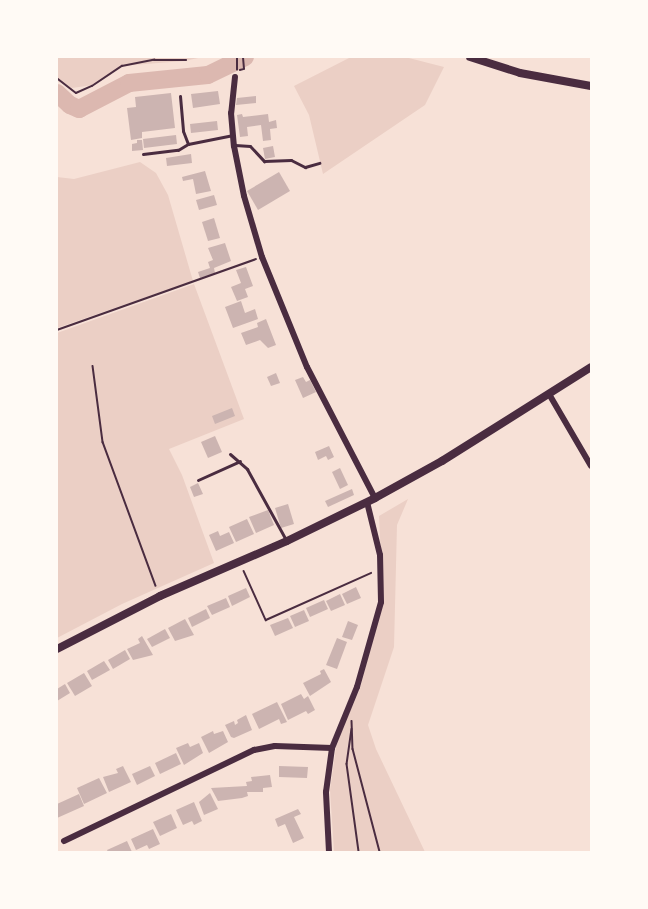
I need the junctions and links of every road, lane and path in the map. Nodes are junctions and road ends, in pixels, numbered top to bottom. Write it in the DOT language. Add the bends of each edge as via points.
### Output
graph roads {
  1 [pos="158,57"];
  2 [pos="237,57"];
  3 [pos="243,57"];
  4 [pos="470,57"];
  5 [pos="154,60"];
  6 [pos="186,60"];
  7 [pos="243,69"];
  8 [pos="236,74"];
  9 [pos="57,78"];
  10 [pos="591,86"];
  11 [pos="180,96"];
  12 [pos="233,135"];
  13 [pos="188,144"];
  14 [pos="234,146"];
  15 [pos="143,154"];
  16 [pos="319,163"];
  17 [pos="262,257"];
  18 [pos="57,330"];
  19 [pos="93,366"];
  20 [pos="591,368"];
  21 [pos="549,394"];
  22 [pos="230,454"];
  23 [pos="240,461"];
  24 [pos="591,466"];
  25 [pos="198,480"];
  26 [pos="371,500"];
  27 [pos="287,541"];
  28 [pos="240,561"];
  29 [pos="380,568"];
  30 [pos="160,596"];
  31 [pos="57,650"];
  32 [pos="332,748"];
  33 [pos="64,842"];
  34 [pos="329,852"];
  35 [pos="360,852"];
  36 [pos="380,852"];
  1 -- 5 [label="path"];
  2 -- 8 [label="path"];
  3 -- 7 [label="path"];
  4 -- 10 [label="main road" via="520,73"];
  5 -- 6 [label="path"];
  5 -- 9 [label="path" via="122,66 76,93"];
  8 -- 12 [label="street" via="231,113"];
  11 -- 13 [label="lane"];
  12 -- 13 [label="lane"];
  12 -- 14 [label="street"];
  13 -- 15 [label="lane" via="178,150"];
  14 -- 16 [label="lane" via="250,146 264,162 291,160 305,167"];
  14 -- 17 [label="street"];
  17 -- 18 [label="path"];
  17 -- 26 [label="street" via="307,367"];
  19 -- 30 [label="path" via="104,442"];
  20 -- 21 [label="street"];
  21 -- 24 [label="street"];
  21 -- 26 [label="street"];
  22 -- 23 [label="lane"];
  23 -- 25 [label="lane"];
  23 -- 27 [label="lane"];
  26 -- 27 [label="street"];
  26 -- 29 [label="street"];
  27 -- 28 [label="street"];
  28 -- 29 [label="path" via="266,620"];
  28 -- 30 [label="street"];
  29 -- 32 [label="street" via="381,602 366,663"];
  30 -- 31 [label="street"];
  32 -- 33 [label="street" via="275,746 254,750"];
  32 -- 34 [label="street" via="326,792"];
  35 -- 36 [label="path" via="346,764 352,722 353,749"];
}
